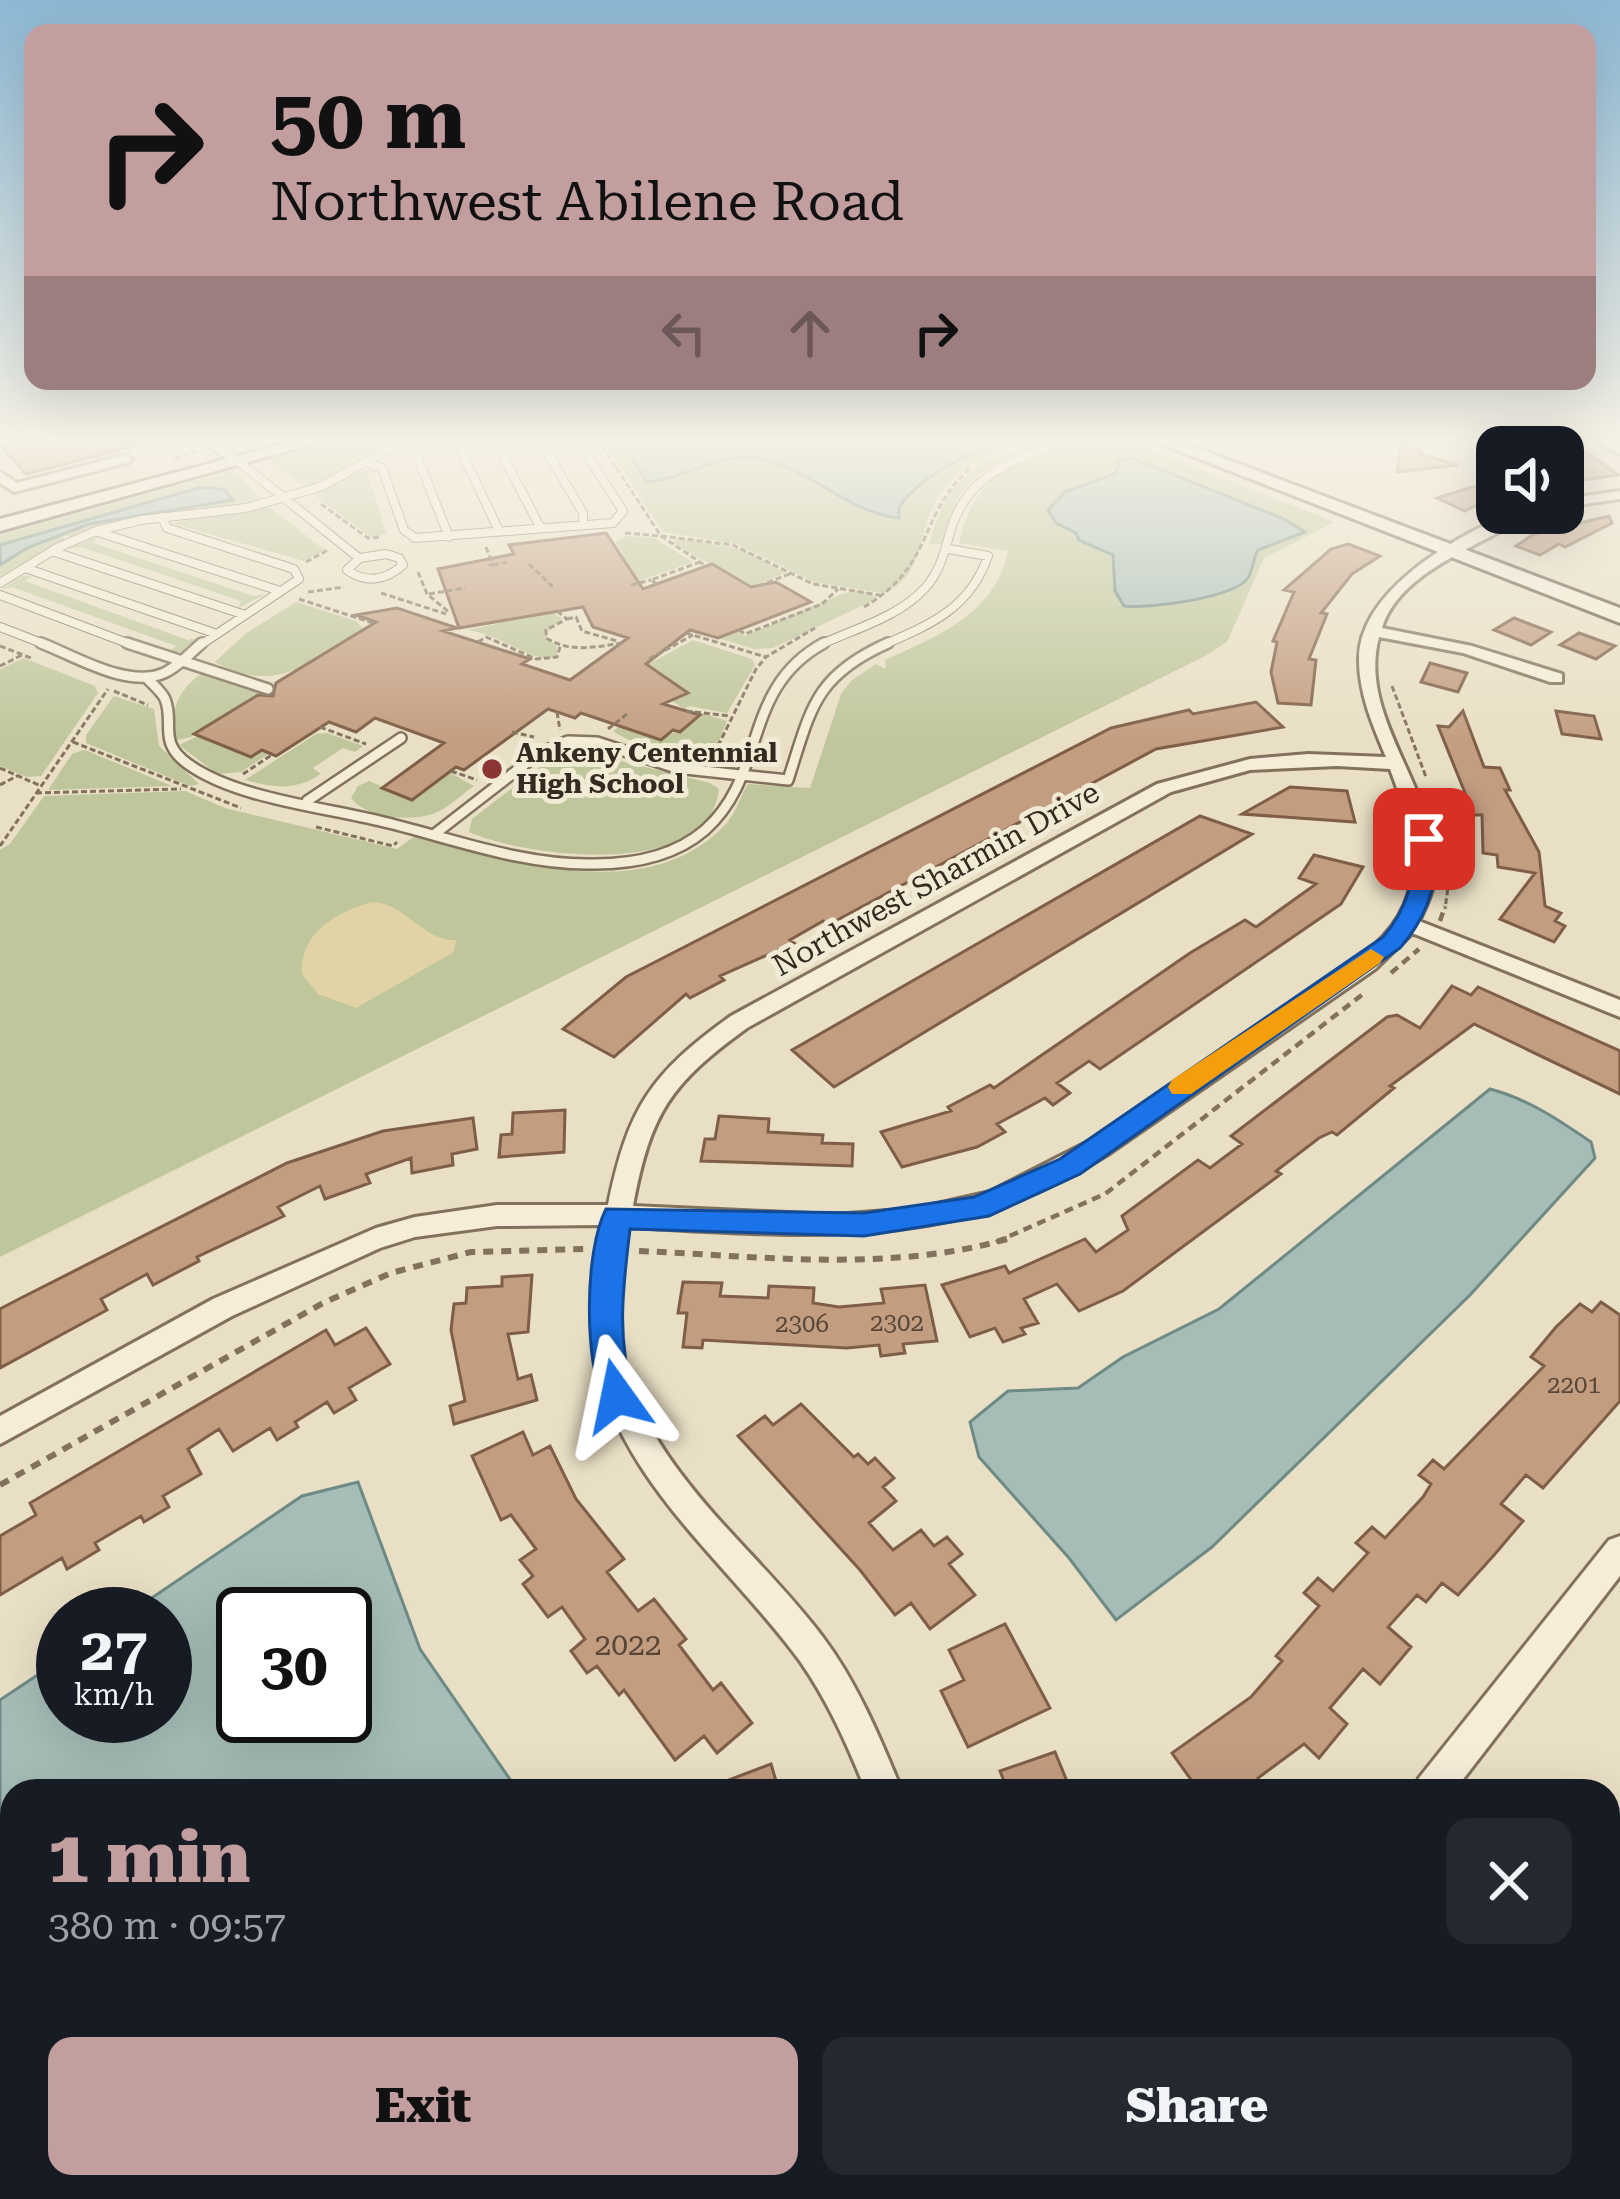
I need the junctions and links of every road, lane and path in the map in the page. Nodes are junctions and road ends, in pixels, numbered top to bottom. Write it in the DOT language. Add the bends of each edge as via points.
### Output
graph roads {
  1 [pos="74,541"];
  2 [pos="126,541"];
  3 [pos="206,541"];
  4 [pos="336,541"];
  5 [pos="668,541"];
  6 [pos="698,541"];
  7 [pos="925,541"];
  8 [pos="951,541"];
  9 [pos="1422,541"];
  10 [pos="1473,541"];
  11 [pos="484,543"];
  12 [pos="949,549"];
  13 [pos="52,550"];
  14 [pos="1452,552"];
  15 [pos="359,558"];
  16 [pos="507,562"];
  17 [pos="529,564"];
  18 [pos="26,568"];
  19 [pos="792,573"];
  20 [pos="0,583"];
  21 [pos="631,585"];
  22 [pos="759,586"];
  23 [pos="465,588"];
  24 [pos="554,588"];
  25 [pos="838,589"];
  26 [pos="372,590"];
  27 [pos="280,591"];
  28 [pos="427,594"];
  29 [pos="0,595"];
  30 [pos="884,596"];
  31 [pos="297,598"];
  32 [pos="436,602"];
  33 [pos="801,606"];
  34 [pos="584,609"];
  35 [pos="807,610"];
  36 [pos="557,611"];
  37 [pos="851,613"];
  38 [pos="242,614"];
  39 [pos="1620,616"];
  40 [pos="576,617"];
  41 [pos="567,619"];
  42 [pos="832,621"];
  43 [pos="373,623"];
  44 [pos="752,625"];
  45 [pos="0,628"];
  46 [pos="758,629"];
  47 [pos="855,629"];
  48 [pos="739,630"];
  49 [pos="608,631"];
  50 [pos="214,633"];
  51 [pos="1383,633"];
  52 [pos="600,636"];
  53 [pos="478,642"];
  54 [pos="884,646"];
  55 [pos="560,647"];
  56 [pos="22,655"];
  57 [pos="766,657"];
  58 [pos="649,659"];
  59 [pos="181,661"];
  60 [pos="547,661"];
  61 [pos="0,666"];
  62 [pos="549,673"];
  63 [pos="147,678"];
  64 [pos="1556,679"];
  65 [pos="108,689"];
  66 [pos="268,689"];
  67 [pos="686,711"];
  68 [pos="557,712"];
  69 [pos="627,714"];
  70 [pos="730,716"];
  71 [pos="320,727"];
  72 [pos="571,731"];
  73 [pos="512,732"];
  74 [pos="561,732"];
  75 [pos="551,734"];
  76 [pos="401,738"];
  77 [pos="619,740"];
  78 [pos="383,751"];
  79 [pos="523,752"];
  80 [pos="273,754"];
  81 [pos="704,760"];
  82 [pos="1398,764"];
  83 [pos="2,771"];
  84 [pos="451,771"];
  85 [pos="737,775"];
  86 [pos="17,776"];
  87 [pos="227,784"];
  88 [pos="0,785"];
  89 [pos="41,786"];
  90 [pos="184,788"];
  91 [pos="474,789"];
  92 [pos="36,794"];
  93 [pos="307,801"];
  94 [pos="0,828"];
  95 [pos="10,833"];
  96 [pos="436,833"];
  97 [pos="0,846"];
  98 [pos="1408,924"];
  99 [pos="1433,933"];
  100 [pos="1620,1009"];
  101 [pos="616,1217"];
  102 [pos="611,1250"];
  103 [pos="0,1431"];
  104 [pos="0,1485"];
  105 [pos="1620,1551"];
  106 [pos="879,1779"];
  107 [pos="1441,1779"];
  1 -- 13 [label="lane"];
  2 -- 27 [label="lane"];
  3 -- 27 [label="lane" via="294,569 298,579"];
  4 -- 15 [label="lane"];
  5 -- 21 [label="path" via="703,564"];
  6 -- 19 [label="path" via="733,545"];
  7 -- 30 [label="path" via="915,569"];
  8 -- 12 [label="lane"];
  9 -- 14 [label="main road"];
  10 -- 14 [label="street"];
  11 -- 16 [label="path" via="490,565"];
  12 -- 47 [label="lane" via="918,596"];
  12 -- 54 [label="lane" via="988,556 976,586 933,623"];
  13 -- 18 [label="lane"];
  13 -- 38 [label="lane"];
  14 -- 39 [label="main road"];
  14 -- 51 [label="street" via="1403,587"];
  15 -- 15 [label="lane" via="347,569 361,578 388,576 403,565 386,554"];
  17 -- 24 [label="path"];
  18 -- 20 [label="lane"];
  18 -- 50 [label="lane"];
  19 -- 22 [label="path"];
  19 -- 25 [label="path"];
  23 -- 28 [label="path"];
  25 -- 30 [label="path"];
  25 -- 35 [label="path"];
  26 -- 32 [label="path" via="448,613"];
  27 -- 38 [label="lane"];
  29 -- 59 [label="lane"];
  30 -- 37 [label="path"];
  31 -- 43 [label="path"];
  33 -- 35 [label="path"];
  34 -- 40 [label="path"];
  35 -- 46 [label="path"];
  36 -- 41 [label="path"];
  38 -- 50 [label="lane"];
  40 -- 41 [label="path"];
  40 -- 52 [label="path" via="582,631"];
  41 -- 55 [label="path" via="546,630"];
  42 -- 57 [label="path"];
  44 -- 46 [label="path"];
  45 -- 63 [label="lane"];
  46 -- 48 [label="path"];
  47 -- 54 [label="lane"];
  47 -- 85 [label="lane" via="777,678"];
  49 -- 52 [label="path"];
  50 -- 59 [label="lane"];
  51 -- 64 [label="street"];
  51 -- 82 [label="street" via="1368,657 1372,692"];
  51 -- 99 [label="path" via="1393,692 1448,834 1453,871"];
  52 -- 55 [label="path" via="622,643"];
  53 -- 60 [label="path" via="486,637"];
  54 -- 85 [label="lane" via="824,684 788,780"];
  55 -- 60 [label="path"];
  56 -- 61 [label="path"];
  57 -- 58 [label="path" via="690,634"];
  57 -- 70 [label="path"];
  59 -- 63 [label="lane"];
  59 -- 66 [label="lane"];
  60 -- 62 [label="path"];
  63 -- 87 [label="lane" via="166,700 169,745"];
  65 -- 89 [label="path"];
  67 -- 70 [label="path"];
  68 -- 74 [label="path"];
  69 -- 77 [label="path" via="602,734"];
  70 -- 81 [label="path"];
  71 -- 78 [label="path"];
  72 -- 74 [label="path"];
  73 -- 79 [label="path" via="540,739"];
  74 -- 75 [label="path"];
  76 -- 78 [label="lane"];
  78 -- 93 [label="lane"];
  80 -- 87 [label="path"];
  82 -- 98 [label="street" via="1427,868"];
  82 -- 101 [label="street, Northwest Sharmin Drive" via="1281,759 1194,776 739,1022 700,1048 644,1115"];
  83 -- 86 [label="path"];
  84 -- 91 [label="path" via="482,782"];
  85 -- 96 [label="lane" via="568,741 538,754"];
  85 -- 96 [label="lane" via="705,830 640,859 566,864"];
  86 -- 88 [label="path"];
  86 -- 89 [label="path"];
  87 -- 93 [label="lane"];
  89 -- 92 [label="path"];
  90 -- 92 [label="path"];
  92 -- 95 [label="path"];
  93 -- 96 [label="lane"];
  94 -- 95 [label="path"];
  95 -- 97 [label="path"];
  98 -- 99 [label="street"];
  98 -- 101 [label="street" via="1357,968 1070,1166 979,1208 864,1224"];
  99 -- 100 [label="street"];
  99 -- 102 [label="path" via="1105,1194 1059,1219 991,1244 874,1258"];
  101 -- 102 [label="street, Northwest Sharmin Drive"];
  101 -- 103 [label="street" via="540,1210 413,1227 211,1310"];
  102 -- 104 [label="path" via="471,1252 391,1273 323,1303"];
  102 -- 106 [label="street, Northwest Sharmin Drive" via="606,1358 631,1429 810,1647"];
  105 -- 107 [label="street"];
}
